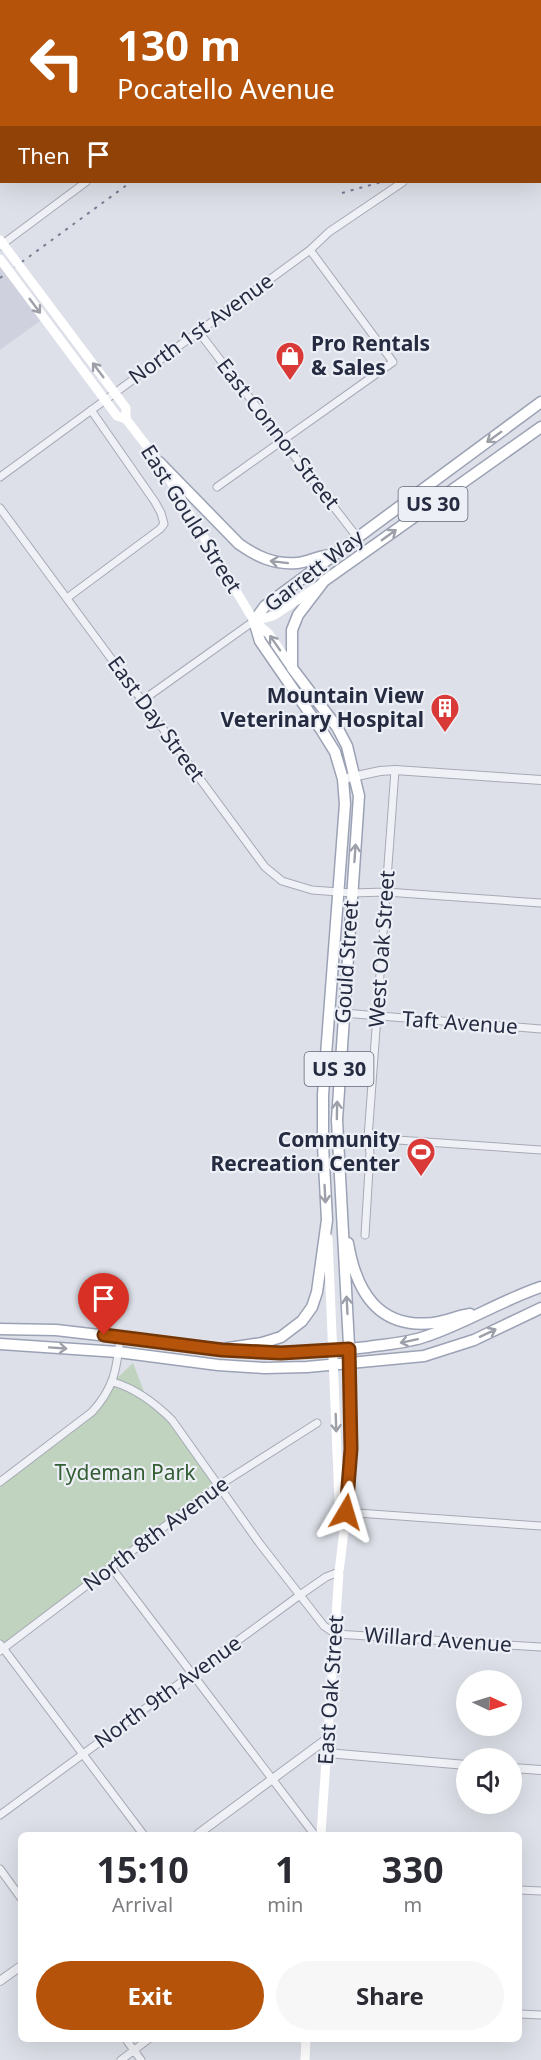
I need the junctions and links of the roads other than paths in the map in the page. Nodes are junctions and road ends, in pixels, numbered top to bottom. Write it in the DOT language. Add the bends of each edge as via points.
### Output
graph roads {
  1 [pos="85,183"];
  2 [pos="402,183"];
  3 [pos="0,240"];
  4 [pos="0,246"];
  5 [pos="310,250"];
  6 [pos="0,259"];
  7 [pos="198,331"];
  8 [pos="541,402"];
  9 [pos="92,410"];
  10 [pos="126,419"];
  11 [pos="541,427"];
  12 [pos="284,441"];
  13 [pos="159,462"];
  14 [pos="0,477"];
  15 [pos="217,487"];
  16 [pos="0,508"];
  17 [pos="357,537"];
  18 [pos="336,554"];
  19 [pos="324,581"];
  20 [pos="68,598"];
  21 [pos="254,621"];
  22 [pos="292,668"];
  23 [pos="142,700"];
  24 [pos="394,770"];
  25 [pos="356,776"];
  26 [pos="343,779"];
  27 [pos="541,780"];
  28 [pos="338,892"];
  29 [pos="386,892"];
  30 [pos="352,893"];
  31 [pos="541,903"];
  32 [pos="343,1013"];
  33 [pos="376,1016"];
  34 [pos="541,1029"];
  35 [pos="368,1138"];
  36 [pos="541,1150"];
  37 [pos="340,1194"];
  38 [pos="327,1220"];
  39 [pos="365,1235"];
  40 [pos="541,1287"];
  41 [pos="541,1308"];
  42 [pos="488,1310"];
  43 [pos="0,1329"];
  44 [pos="120,1337"];
  45 [pos="0,1344"];
  46 [pos="349,1349"];
  47 [pos="222,1350"];
  48 [pos="333,1350"];
  49 [pos="118,1352"];
  50 [pos="350,1364"];
  51 [pos="334,1365"];
  52 [pos="113,1382"];
  53 [pos="316,1423"];
  54 [pos="0,1482"];
  55 [pos="218,1486"];
  56 [pos="342,1512"];
  57 [pos="541,1526"];
  58 [pos="111,1567"];
  59 [pos="339,1572"];
  60 [pos="300,1595"];
  61 [pos="336,1634"];
  62 [pos="541,1647"];
  63 [pos="1,1648"];
  64 [pos="192,1675"];
  65 [pos="328,1738"];
  66 [pos="327,1753"];
  67 [pos="83,1755"];
  68 [pos="456,1764"];
  69 [pos="522,1769"];
  70 [pos="541,1770"];
  71 [pos="272,1779"];
  72 [pos="0,1815"];
  73 [pos="141,1832"];
  74 [pos="201,1832"];
  75 [pos="312,1832"];
  76 [pos="321,1832"];
  77 [pos="0,1869"];
  78 [pos="522,1890"];
  79 [pos="541,1891"];
  80 [pos="18,1894"];
  81 [pos="18,1968"];
  82 [pos="0,1981"];
  83 [pos="522,2014"];
  84 [pos="541,2015"];
  85 [pos="128,2042"];
  86 [pos="145,2042"];
  87 [pos="306,2042"];
  88 [pos="134,2050"];
  89 [pos="121,2060"];
  90 [pos="141,2060"];
  91 [pos="305,2060"];
  1 -- 4 [label="street"];
  2 -- 5 [label="street, North 1st Avenue" via="329,232"];
  10 -- 3 [label="main road, East Gould Street, one-way, bridge" via="126,408"];
  5 -- 7 [label="street, North 1st Avenue"];
  5 -- 12 [label="street" via="393,362"];
  6 -- 10 [label="main road, East Gould Street, one-way, bridge" via="117,416"];
  7 -- 9 [label="street, North 1st Avenue"];
  7 -- 12 [label="street, East Connor Street"];
  8 -- 17 [label="main road, Garrett Way / US 30, one-way"];
  9 -- 14 [label="street, North 1st Avenue"];
  9 -- 20 [label="street" via="155,502 164,524"];
  10 -- 13 [label="main road, East Gould Street"];
  19 -- 11 [label="main road, Garrett Way / US 30, one-way"];
  12 -- 15 [label="street"];
  12 -- 17 [label="street, East Connor Street"];
  18 -- 13 [label="main road, one-way" via="297,563 266,560 239,544"];
  13 -- 21 [label="main road, East Gould Street"];
  16 -- 20 [label="street, East Day Street"];
  17 -- 18 [label="main road, Garrett Way / US 30"];
  18 -- 21 [label="main road, Garrett Way / US 30" via="265,606"];
  19 -- 21 [label="main road, Garrett Way" via="273,616"];
  19 -- 22 [label="main road, US 30" via="298,615 292,630"];
  20 -- 23 [label="street, East Day Street"];
  22 -- 21 [label="main road, East Gould Street, one-way" via="269,634"];
  21 -- 23 [label="street"];
  21 -- 26 [label="main road, East Gould Street / US 30" via="260,641 335,752"];
  22 -- 25 [label="main road, East Gould Street / US 30" via="348,746"];
  23 -- 28 [label="street, East Day Street" via="266,867 282,881 312,890"];
  24 -- 25 [label="street"];
  24 -- 27 [label="street"];
  24 -- 29 [label="street, West Oak Street"];
  25 -- 26 [label="street"];
  30 -- 25 [label="main road, Gould Street / US 30, one-way"];
  26 -- 28 [label="main road, Gould Street / US 30" via="345,804"];
  28 -- 30 [label="street, East Day Street"];
  28 -- 38 [label="main road, Gould Street / US 30, one-way" via="323,1095"];
  29 -- 30 [label="street, East Day Street"];
  29 -- 31 [label="street, East Day Street"];
  29 -- 33 [label="street, West Oak Street"];
  30 -- 32 [label="main road, Gould Street / US 30"];
  32 -- 33 [label="street, Taft Avenue"];
  37 -- 32 [label="main road, Gould Street / US 30, one-way" via="337,1120"];
  33 -- 34 [label="street, Taft Avenue"];
  33 -- 35 [label="street, West Oak Street"];
  35 -- 36 [label="street"];
  35 -- 39 [label="street, West Oak Street"];
  37 -- 42 [label="main road" via="354,1271 364,1294 377,1308 405,1322 426,1323"];
  46 -- 37 [label="main road, Gould Street / US 30, one-way"];
  38 -- 47 [label="main road, US 30" via="317,1292 302,1321 271,1341"];
  38 -- 48 [label="main road, Gould Street"];
  40 -- 42 [label="main road"];
  50 -- 41 [label="main road, one-way" via="398,1360 451,1348"];
  42 -- 46 [label="main road, one-way" via="425,1337"];
  43 -- 44 [label="main road"];
  44 -- 47 [label="main road"];
  44 -- 49 [label="street"];
  45 -- 49 [label="main road, one-way"];
  46 -- 48 [label="main road"];
  46 -- 50 [label="main road, Gould Street / US 30"];
  47 -- 48 [label="main road"];
  48 -- 51 [label="main road, Gould Street"];
  49 -- 51 [label="main road" via="264,1368"];
  49 -- 52 [label="street"];
  50 -- 51 [label="main road"];
  50 -- 56 [label="main road, East Oak Street" via="351,1449"];
  51 -- 56 [label="main road, East Oak Street, one-way"];
  52 -- 54 [label="street" via="92,1413"];
  52 -- 55 [label="street" via="159,1407"];
  53 -- 55 [label="street, North 8th Avenue"];
  55 -- 58 [label="street, North 8th Avenue"];
  55 -- 60 [label="street"];
  56 -- 57 [label="street"];
  56 -- 59 [label="main road, East Oak Street"];
  58 -- 63 [label="street, North 8th Avenue"];
  58 -- 64 [label="street"];
  59 -- 60 [label="street, North 9th Avenue"];
  59 -- 61 [label="main road, East Oak Street"];
  60 -- 61 [label="street" via="324,1626"];
  60 -- 64 [label="street, North 9th Avenue"];
  61 -- 62 [label="street, Willard Avenue"];
  61 -- 65 [label="main road, East Oak Street"];
  63 -- 67 [label="street"];
  64 -- 67 [label="street, North 9th Avenue"];
  64 -- 71 [label="street"];
  65 -- 66 [label="main road, East Oak Street"];
  65 -- 71 [label="street"];
  66 -- 68 [label="street"];
  66 -- 76 [label="main road, East Oak Street"];
  67 -- 72 [label="street, North 9th Avenue"];
  67 -- 73 [label="street"];
  69 -- 70 [label="street"];
  71 -- 74 [label="street"];
  71 -- 75 [label="street"];
  77 -- 80 [label="street"];
  78 -- 79 [label="street"];
  81 -- 82 [label="street"];
  83 -- 84 [label="street"];
  85 -- 88 [label="street"];
  86 -- 88 [label="street"];
  87 -- 91 [label="main road"];
  88 -- 89 [label="street"];
  88 -- 90 [label="street"];
}
